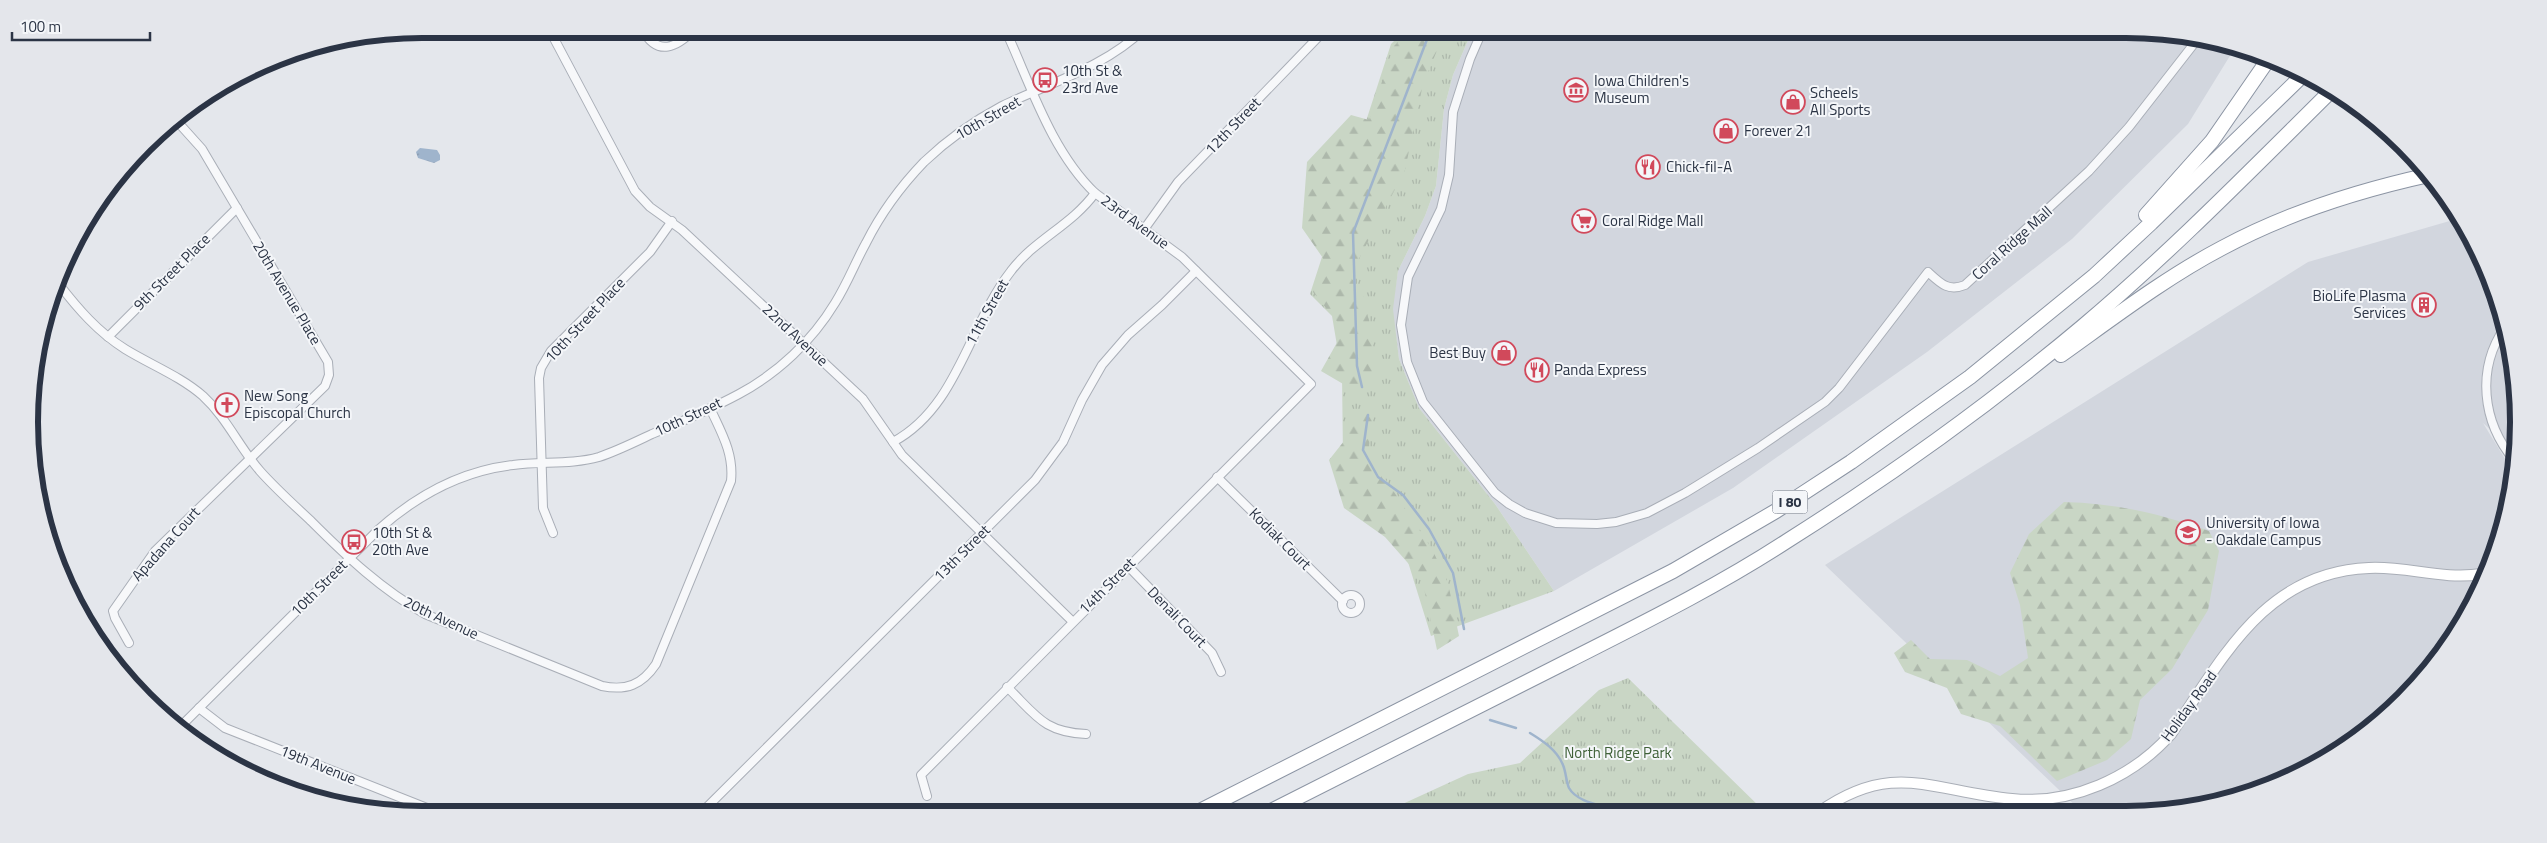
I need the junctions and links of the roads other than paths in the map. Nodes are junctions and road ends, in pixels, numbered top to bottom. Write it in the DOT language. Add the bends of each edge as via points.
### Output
graph roads {
  1 [pos="554,38"];
  2 [pos="649,38"];
  3 [pos="685,38"];
  4 [pos="1009,38"];
  5 [pos="1131,38"];
  6 [pos="1317,38"];
  7 [pos="1479,38"];
  8 [pos="2194,44"];
  9 [pos="2265,64"];
  10 [pos="2299,79"];
  11 [pos="1034,92"];
  12 [pos="2328,95"];
  13 [pos="179,124"];
  14 [pos="2421,177"];
  15 [pos="1095,193"];
  16 [pos="237,208"];
  17 [pos="672,222"];
  18 [pos="1145,228"];
  19 [pos="1196,271"];
  20 [pos="62,288"];
  21 [pos="2032,328"];
  22 [pos="2499,336"];
  23 [pos="108,337"];
  24 [pos="804,344"];
  25 [pos="1311,384"];
  26 [pos="710,408"];
  27 [pos="1954,427"];
  28 [pos="893,442"];
  29 [pos="2508,453"];
  30 [pos="251,459"];
  31 [pos="542,464"];
  32 [pos="1217,477"];
  33 [pos="982,532"];
  34 [pos="552,533"];
  35 [pos="349,558"];
  36 [pos="1128,566"];
  37 [pos="2477,574"];
  38 [pos="1343,601"];
  39 [pos="1072,621"];
  40 [pos="129,643"];
  41 [pos="1221,672"];
  42 [pos="1007,687"];
  43 [pos="199,708"];
  44 [pos="184,723"];
  45 [pos="1086,734"];
  46 [pos="928,796"];
  47 [pos="422,806"];
  48 [pos="708,806"];
  49 [pos="1210,806"];
  50 [pos="1281,806"];
  51 [pos="1829,806"];
  1 -- 17 [label="street, 22nd Avenue" via="635,191 650,207"];
  2 -- 3 [label="street" via="653,43 668,47"];
  4 -- 11 [label="street, 23rd Avenue"];
  5 -- 11 [label="street, 10th Street" via="1096,63"];
  6 -- 18 [label="street, 12th Street" via="1178,182"];
  7 -- 8 [label="street, Coral Ridge Mall" via="1453,112 1449,175 1441,209 1408,277 1402,309 1402,341 1423,402 1495,493 1538,518 1574,525 1616,522 1660,507 1728,468 1814,410 1839,388 1928,272 1946,287 1965,286 2068,192 2128,127"];
  9 -- 21 [label="highway" via="2241,102 2185,173"];
  10 -- 21 [label="highway, I 80" via="2151,223"];
  11 -- 15 [label="street, 23rd Avenue" via="1060,150"];
  11 -- 24 [label="street, 10th Street" via="968,126 939,148 911,176 884,212 834,304"];
  12 -- 27 [label="highway, I 80" via="2146,270 2037,364"];
  13 -- 16 [label="street, 20th Avenue Place" via="202,149"];
  14 -- 27 [label="highway" via="2328,202 2221,248 2149,293"];
  15 -- 18 [label="street, 23rd Avenue"];
  15 -- 28 [label="street, 11th Street" via="1081,210 1043,238 1012,268 989,304 937,404 919,425"];
  16 -- 23 [label="street, 9th Street Place"];
  16 -- 30 [label="street, 20th Avenue Place" via="330,369 325,386"];
  17 -- 24 [label="street, 22nd Avenue"];
  17 -- 31 [label="street, 10th Street Place" via="650,252 546,358 539,378"];
  18 -- 19 [label="street, 23rd Avenue"];
  19 -- 25 [label="street, 23rd Avenue"];
  19 -- 33 [label="street, 13th Street" via="1114,349 1091,382 1051,460"];
  20 -- 23 [label="street, 20th Avenue" via="87,319"];
  21 -- 49 [label="highway, I 80" via="1874,446 1776,511 1703,554 1517,652"];
  22 -- 29 [label="street" via="2488,368 2486,397 2498,439"];
  23 -- 30 [label="street, 20th Avenue" via="202,396 229,424"];
  24 -- 26 [label="street, 10th Street" via="759,382"];
  24 -- 28 [label="street, 22nd Avenue" via="864,399"];
  25 -- 32 [label="street, 14th Street"];
  26 -- 31 [label="street, 10th Street" via="600,456"];
  26 -- 35 [label="street, 20th Avenue" via="727,444 732,466 731,481 656,664 647,677 633,686 614,689 602,686 425,614 402,601"];
  27 -- 50 [label="highway, I 80" via="1785,543 1709,586"];
  28 -- 33 [label="street, 22nd Avenue" via="909,462"];
  30 -- 35 [label="street, 20th Avenue"];
  30 -- 40 [label="street, Apadana Court" via="155,551 117,603 114,618"];
  31 -- 34 [label="street, 10th Street Place" via="543,508"];
  31 -- 35 [label="street, 10th Street" via="515,464 482,470 430,491 403,507"];
  32 -- 36 [label="street, 14th Street"];
  32 -- 38 [label="street, Kodiak Court"];
  33 -- 39 [label="street, 22nd Avenue"];
  33 -- 48 [label="street, 13th Street"];
  35 -- 43 [label="street, 10th Street"];
  36 -- 39 [label="street, 14th Street"];
  36 -- 41 [label="street, Denali Court" via="1212,653"];
  37 -- 51 [label="street, Holiday Road" via="2452,576 2385,568 2352,569 2319,577 2287,592 2248,624 2157,749 2130,770 2093,787 2059,797 2031,800 1924,782 1889,783 1850,793"];
  39 -- 42 [label="street, 14th Street"];
  42 -- 45 [label="street" via="1048,726 1065,733"];
  42 -- 46 [label="street, 14th Street" via="921,775"];
  43 -- 44 [label="street, 10th Street"];
  43 -- 47 [label="street, 19th Avenue" via="225,728"];
}
